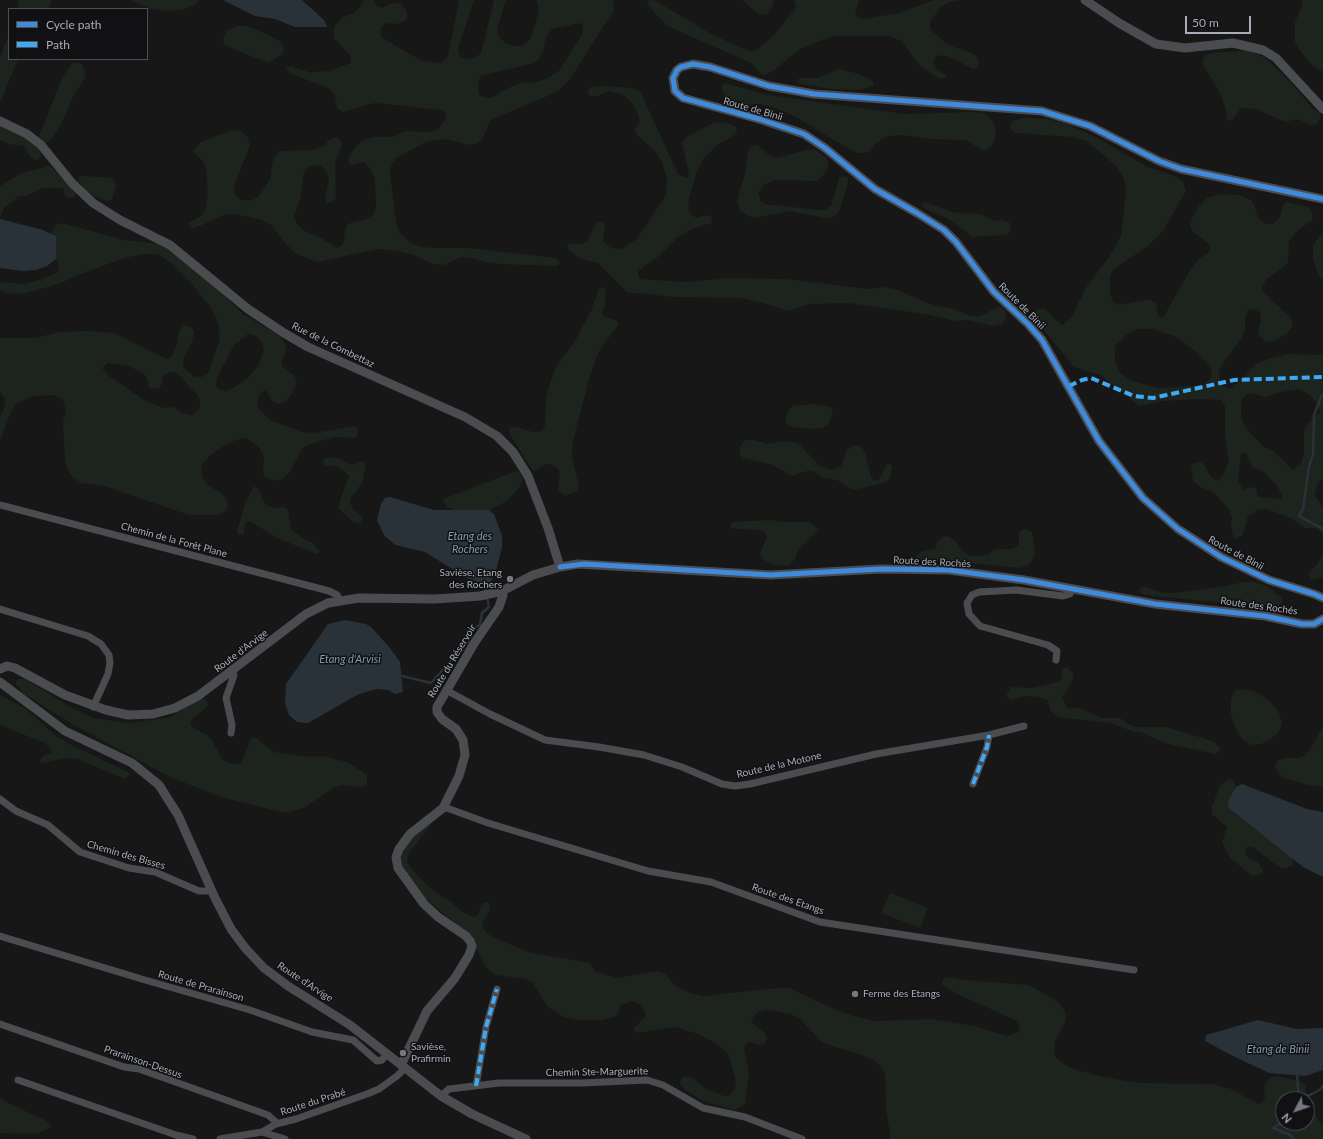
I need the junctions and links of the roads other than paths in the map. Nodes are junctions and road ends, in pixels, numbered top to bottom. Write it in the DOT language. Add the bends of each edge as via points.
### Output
graph roads {
  1 [pos="1085,0"];
  2 [pos="1323,109"];
  3 [pos="0,121"];
  4 [pos="1323,199"];
  5 [pos="0,505"];
  6 [pos="560,567"];
  7 [pos="1073,589"];
  8 [pos="502,590"];
  9 [pos="1323,598"];
  10 [pos="340,600"];
  11 [pos="0,609"];
  12 [pos="1323,619"];
  13 [pos="1056,660"];
  14 [pos="0,669"];
  15 [pos="232,671"];
  16 [pos="0,682"];
  17 [pos="446,690"];
  18 [pos="93,707"];
  19 [pos="1024,726"];
  20 [pos="231,733"];
  21 [pos="989,735"];
  22 [pos="973,784"];
  23 [pos="0,799"];
  24 [pos="444,807"];
  25 [pos="212,891"];
  26 [pos="0,936"];
  27 [pos="1134,970"];
  28 [pos="496,989"];
  29 [pos="0,1024"];
  30 [pos="387,1054"];
  31 [pos="403,1067"];
  32 [pos="18,1080"];
  33 [pos="476,1086"];
  34 [pos="441,1096"];
  35 [pos="277,1124"];
  36 [pos="262,1132"];
  37 [pos="193,1139"];
  38 [pos="220,1139"];
  39 [pos="285,1139"];
  40 [pos="526,1139"];
  41 [pos="802,1139"];
  1 -- 2 [label="street" via="1145,39 1161,46 1194,48 1233,43 1263,50 1276,58"];
  3 -- 6 [label="street, Rue de la Combettaz" via="27,134 40,145 72,183 93,203 170,245 248,309 284,333 308,347 465,417 497,436 512,452 528,476 546,521"];
  4 -- 9 [label="street, Route de Binii" via="1181,169 1155,159 1090,126 1042,110 814,94 768,86 693,64 681,67 673,78 675,91 683,98 797,131 810,138 874,189 944,230 994,292 1042,340 1099,441 1144,498 1178,529 1221,557 1258,575"];
  5 -- 10 [label="street, Chemin de la Forêt Plane" via="329,591"];
  6 -- 7 [label="street, Route des Rochés" via="584,564 771,575 926,569 995,576"];
  6 -- 8 [label="street, Route des Rochés" via="533,575"];
  7 -- 12 [label="street, Route des Rochés" via="1162,605 1265,616 1302,624 1314,624"];
  7 -- 13 [label="street" via="1070,594 1063,596 1016,590 979,592 970,597 967,603 969,614 980,626 1048,645 1056,651"];
  8 -- 10 [label="street, Route d'Arvige" via="476,597 448,599"];
  8 -- 17 [label="street, Route du Réservoir" via="499,607"];
  10 -- 15 [label="street, Route d'Arvige" via="311,611"];
  11 -- 18 [label="street" via="88,636 102,644 109,655 110,664"];
  14 -- 18 [label="street, Route d'Arvige" via="7,666 15,668"];
  15 -- 18 [label="street, Route d'Arvige" via="190,700 161,712 128,715"];
  15 -- 20 [label="street" via="234,675 226,698 232,725"];
  16 -- 25 [label="street, Route d'Arvige" via="65,731 132,763 152,778 165,792 176,811"];
  17 -- 21 [label="street, Route de la Motone" via="545,740 607,748 654,758 730,786 750,784 876,754"];
  17 -- 24 [label="street, Route du Réservoir" via="438,704 437,712 459,733 465,754 462,769"];
  19 -- 21 [label="street, Route de la Motone"];
  21 -- 22 [label="street"];
  23 -- 25 [label="street, Chemin des Bisses" via="16,811 48,825 80,852 129,868 155,872 199,891"];
  24 -- 27 [label="street, Route des Etangs" via="488,823 648,871 711,882 820,922"];
  24 -- 31 [label="street, Route du Réservoir" via="407,838 397,853 395,864 428,909 468,938 471,950 452,982 427,1011"];
  25 -- 30 [label="street, Route d'Arvige" via="231,929 256,960 288,986 350,1026"];
  26 -- 30 [label="street, Route de Prarainson" via="250,1010 312,1032 353,1040 377,1061 382,1060"];
  28 -- 33 [label="street" via="486,1027"];
  29 -- 35 [label="street, Prarainson-Dessus" via="268,1115"];
  30 -- 31 [label="street, Route d'Arvige"];
  31 -- 34 [label="street, Route d'Arvige"];
  31 -- 35 [label="street, Route du Prabé" via="397,1076 379,1089"];
  32 -- 37 [label="street"];
  33 -- 34 [label="street, Chemin Ste-Marguerite" via="446,1090"];
  33 -- 41 [label="street, Chemin Ste-Marguerite" via="506,1083 651,1081 703,1108 745,1117"];
  34 -- 40 [label="street, Route d'Arvige" via="472,1114"];
  35 -- 36 [label="street, Route du Prabé"];
  36 -- 38 [label="street, Route du Prabé"];
  36 -- 39 [label="street"];
}
